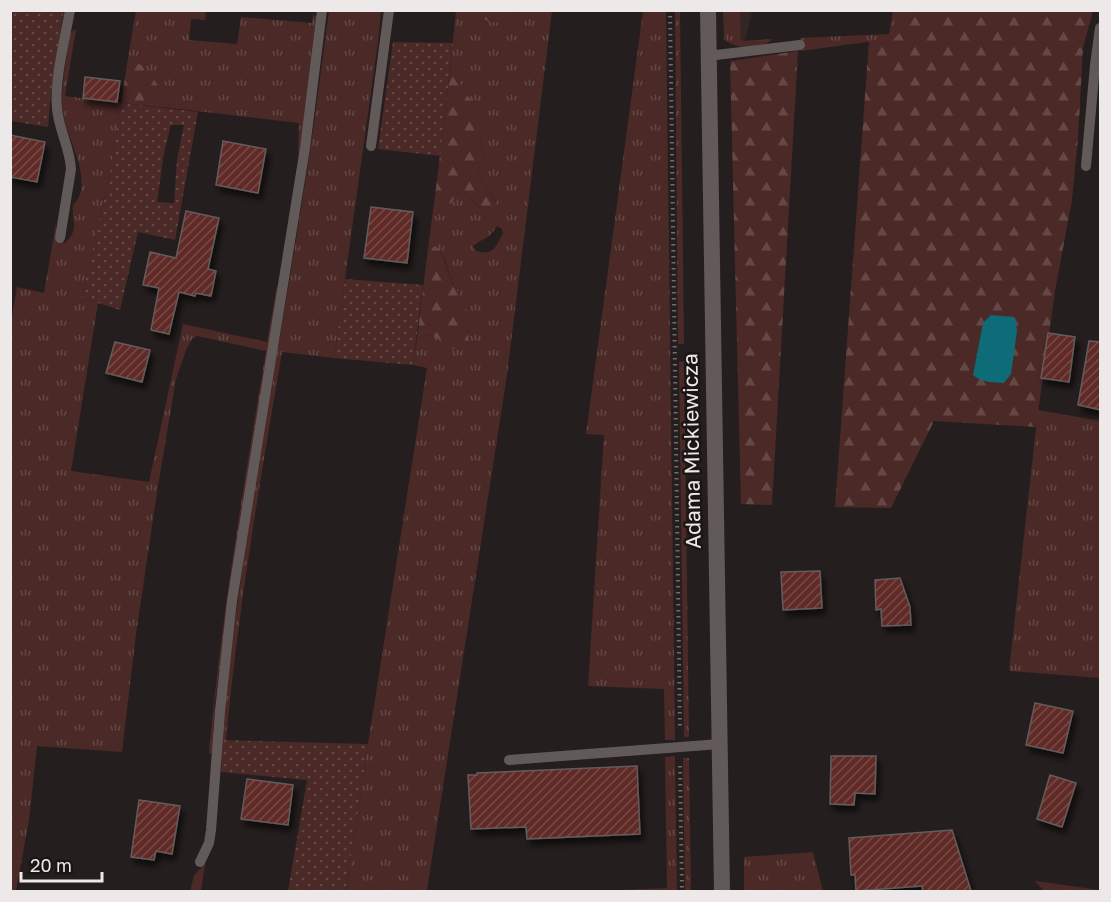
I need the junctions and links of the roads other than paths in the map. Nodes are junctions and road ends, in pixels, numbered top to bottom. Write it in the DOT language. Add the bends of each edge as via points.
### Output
graph roads {
  1 [pos="70,10"];
  2 [pos="322,10"];
  3 [pos="388,10"];
  4 [pos="708,10"];
  5 [pos="1101,28"];
  6 [pos="800,45"];
  7 [pos="708,56"];
  8 [pos="371,146"];
  9 [pos="1086,166"];
  10 [pos="60,238"];
  11 [pos="720,744"];
  12 [pos="509,760"];
  13 [pos="200,862"];
  14 [pos="722,891"];
  1 -- 10 [label="lane" via="56,103 71,162"];
  2 -- 13 [label="lane" via="305,148 232,601 211,830"];
  3 -- 8 [label="lane"];
  4 -- 7 [label="street, Adama Mickiewicza"];
  5 -- 9 [label="lane"];
  6 -- 7 [label="lane"];
  7 -- 11 [label="street, Adama Mickiewicza"];
  11 -- 12 [label="lane"];
  11 -- 14 [label="street, Adama Mickiewicza"];
}
